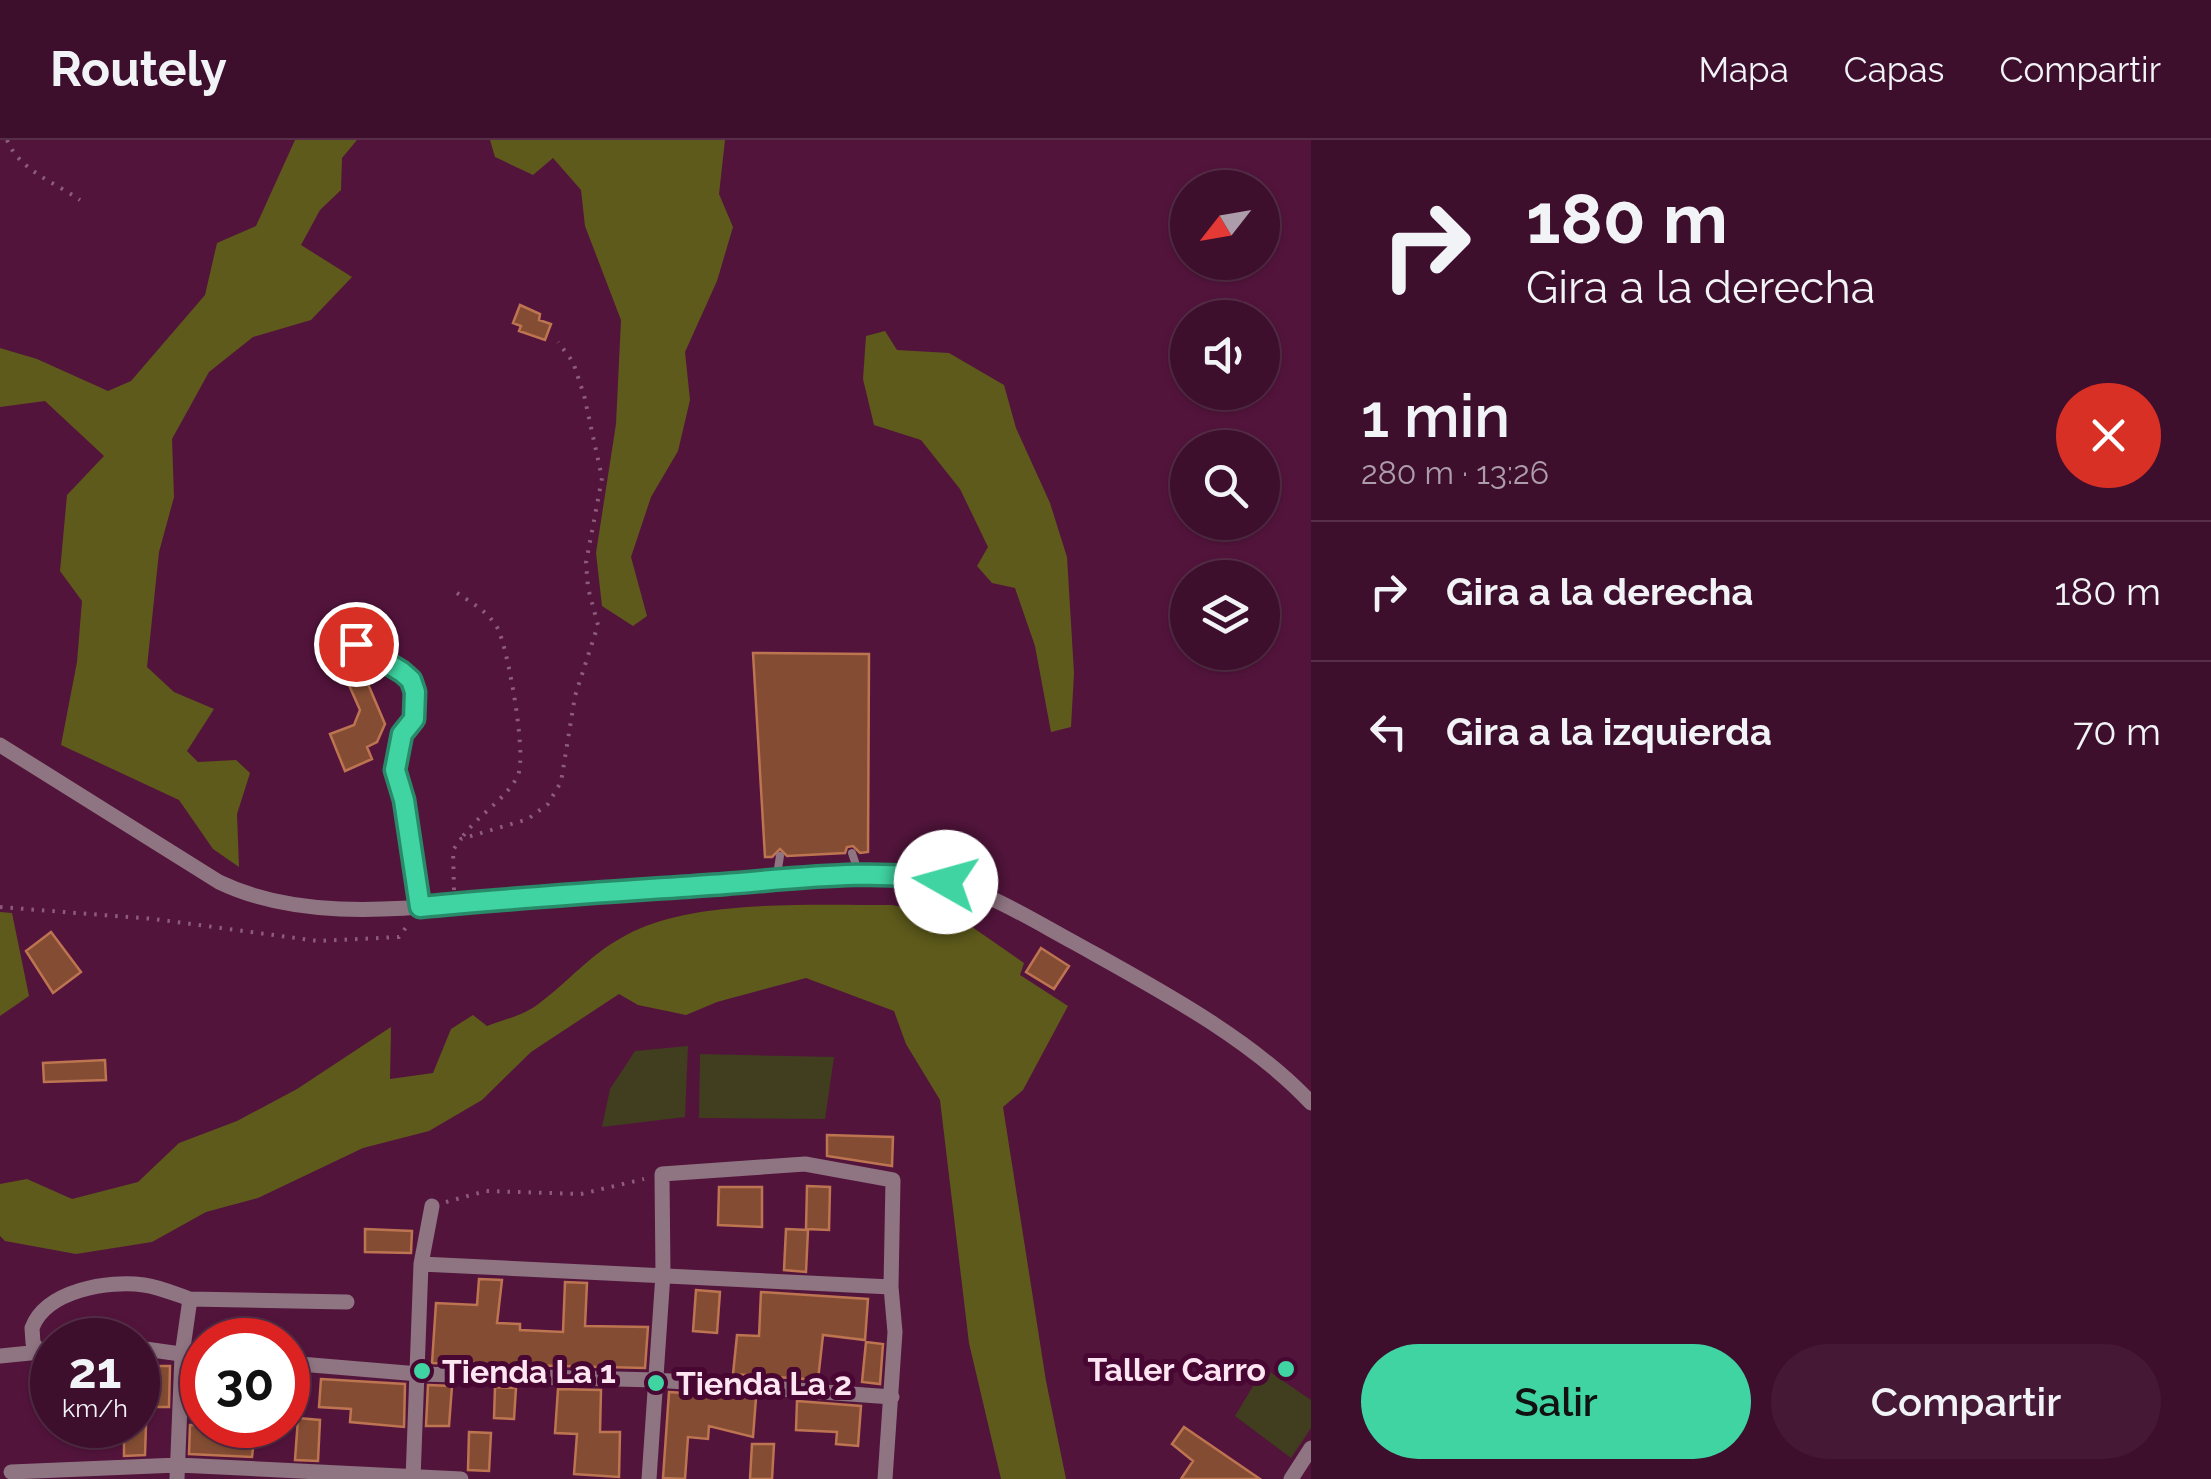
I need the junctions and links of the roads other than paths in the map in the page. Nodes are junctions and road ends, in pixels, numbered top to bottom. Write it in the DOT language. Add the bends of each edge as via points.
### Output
graph roads {
  1 [pos="356,644"];
  2 [pos="0,745"];
  3 [pos="852,853"];
  4 [pos="780,856"];
  5 [pos="860,877"];
  6 [pos="776,880"];
  7 [pos="420,907"];
  8 [pos="1311,1104"];
  9 [pos="432,1206"];
  10 [pos="420,1264"];
  11 [pos="663,1274"];
  12 [pos="891,1286"];
  13 [pos="190,1299"];
  14 [pos="347,1302"];
  15 [pos="37,1318"];
  16 [pos="187,1318"];
  17 [pos="30,1353"];
  18 [pos="0,1356"];
  19 [pos="310,1365"];
  20 [pos="418,1374"];
  21 [pos="656,1380"];
  22 [pos="892,1396"];
  23 [pos="180,1402"];
  24 [pos="1311,1448"];
  25 [pos="11,1472"];
  26 [pos="177,1472"];
  27 [pos="413,1478"];
  28 [pos="461,1479"];
  29 [pos="649,1479"];
  30 [pos="885,1479"];
  31 [pos="1291,1479"];
  1 -- 7 [label="lane" via="402,672 415,692 414,719 402,734 395,770"];
  2 -- 7 [label="street" via="246,895 331,907"];
  3 -- 5 [label="lane"];
  4 -- 6 [label="lane"];
  5 -- 6 [label="street"];
  5 -- 8 [label="street" via="923,877 968,888 1016,911 1164,993 1292,1082"];
  6 -- 7 [label="street"];
  9 -- 10 [label="street"];
  10 -- 11 [label="street"];
  10 -- 20 [label="street"];
  11 -- 12 [label="street"];
  11 -- 12 [label="street" via="662,1174 805,1164 893,1180"];
  11 -- 21 [label="street"];
  12 -- 22 [label="street"];
  13 -- 14 [label="street"];
  13 -- 15 [label="street" via="126,1284 87,1289"];
  13 -- 16 [label="street"];
  17 -- 18 [label="street"];
  19 -- 20 [label="street"];
  20 -- 21 [label="street"];
  20 -- 27 [label="street"];
  21 -- 22 [label="street"];
  21 -- 29 [label="street"];
  22 -- 30 [label="street"];
  23 -- 26 [label="street"];
  24 -- 31 [label="street"];
  25 -- 26 [label="street"];
  26 -- 27 [label="street"];
  27 -- 28 [label="street"];
}
